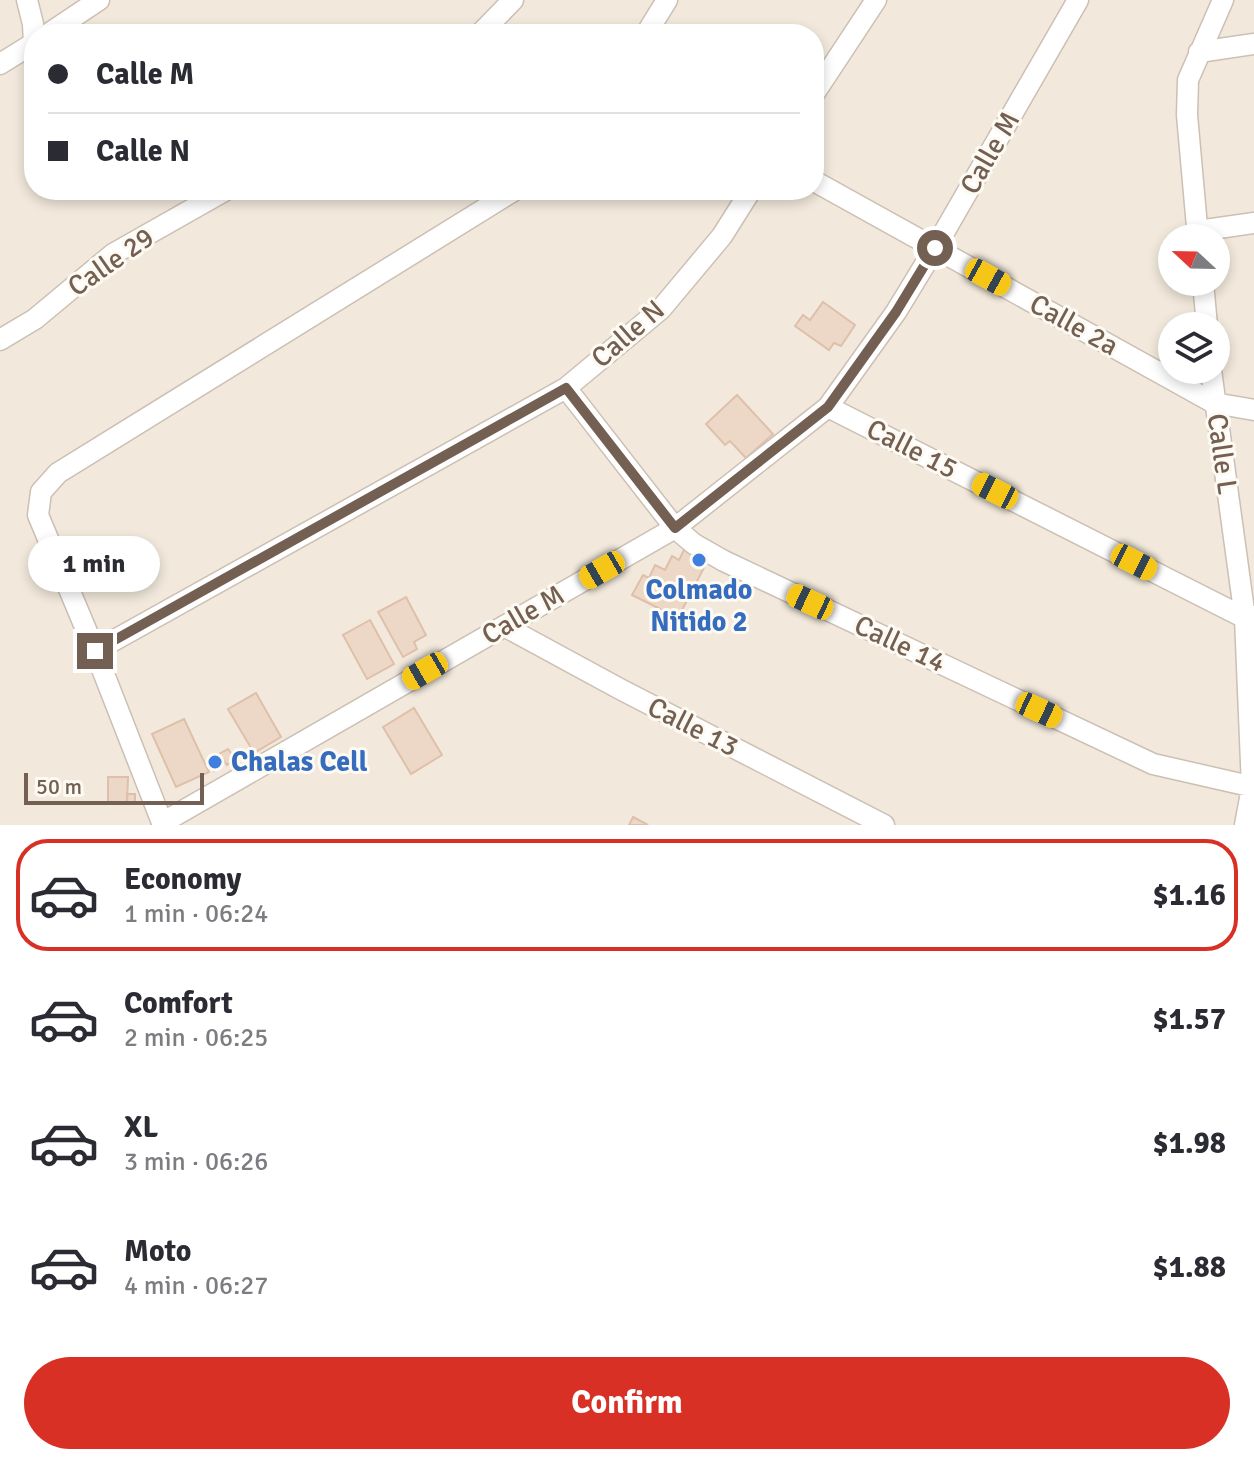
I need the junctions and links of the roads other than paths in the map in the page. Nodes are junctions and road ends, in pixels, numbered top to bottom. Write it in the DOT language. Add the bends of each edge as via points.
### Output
graph roads {
  1 [pos="27,0"];
  2 [pos="99,0"];
  3 [pos="513,0"];
  4 [pos="667,0"];
  5 [pos="876,0"];
  6 [pos="1078,0"];
  7 [pos="1223,0"];
  8 [pos="33,24"];
  9 [pos="63,24"];
  10 [pos="490,24"];
  11 [pos="652,24"];
  12 [pos="1254,44"];
  13 [pos="24,49"];
  14 [pos="1199,52"];
  15 [pos="0,64"];
  16 [pos="824,79"];
  17 [pos="824,187"];
  18 [pos="208,200"];
  19 [pos="499,200"];
  20 [pos="745,200"];
  21 [pos="1254,223"];
  22 [pos="1197,224"];
  23 [pos="1230,228"];
  24 [pos="935,248"];
  25 [pos="0,340"];
  26 [pos="1212,384"];
  27 [pos="566,388"];
  28 [pos="1214,403"];
  29 [pos="828,407"];
  30 [pos="1254,410"];
  31 [pos="675,528"];
  32 [pos="1250,617"];
  33 [pos="504,626"];
  34 [pos="95,651"];
  35 [pos="1253,787"];
  36 [pos="162,824"];
  37 [pos="884,825"];
  38 [pos="1245,825"];
  1 -- 8 [label="street"];
  2 -- 9 [label="street"];
  3 -- 10 [label="street"];
  4 -- 11 [label="street"];
  5 -- 16 [label="street"];
  6 -- 24 [label="street, Calle M"];
  7 -- 14 [label="street"];
  12 -- 14 [label="street"];
  13 -- 15 [label="street"];
  14 -- 22 [label="street" via="1188,80 1187,115"];
  17 -- 24 [label="street, Calle 2a"];
  18 -- 25 [label="street, Calle 29" via="113,254 35,319"];
  19 -- 34 [label="street" via="46,484 38,515"];
  20 -- 27 [label="street, Calle N" via="661,309"];
  21 -- 23 [label="street"];
  24 -- 28 [label="street, Calle 2a"];
  24 -- 29 [label="street, Calle M"];
  26 -- 28 [label="street, Calle L"];
  27 -- 31 [label="street, Calle 14"];
  27 -- 34 [label="street, Calle N"];
  28 -- 30 [label="street, Calle 2a"];
  28 -- 32 [label="street, Calle L"];
  29 -- 31 [label="street, Calle M"];
  29 -- 32 [label="street, Calle 15"];
  31 -- 33 [label="street, Calle M"];
  31 -- 35 [label="street, Calle 14" via="724,561 1153,764"];
  32 -- 35 [label="street, Calle L"];
  33 -- 36 [label="street, Calle M"];
  33 -- 37 [label="street, Calle 13"];
  34 -- 36 [label="street"];
  35 -- 38 [label="street, Calle L"];
}
